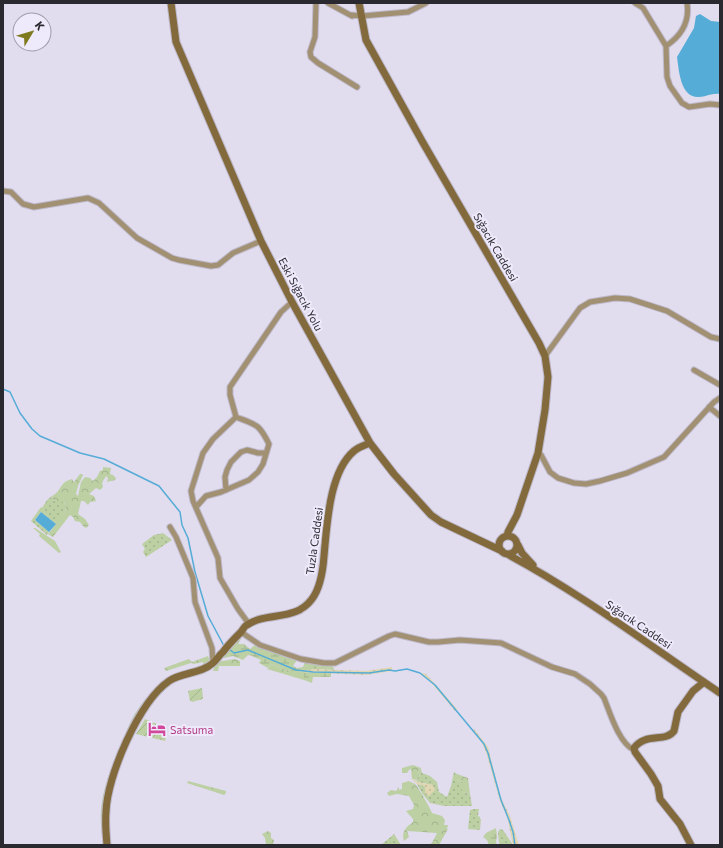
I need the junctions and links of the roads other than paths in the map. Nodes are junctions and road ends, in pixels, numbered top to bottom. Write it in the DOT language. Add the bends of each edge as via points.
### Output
graph roads {
  1 [pos="171,3"];
  2 [pos="316,3"];
  3 [pos="328,3"];
  4 [pos="359,3"];
  5 [pos="426,3"];
  6 [pos="635,3"];
  7 [pos="687,3"];
  8 [pos="363,19"];
  9 [pos="666,46"];
  10 [pos="357,87"];
  11 [pos="720,105"];
  12 [pos="3,191"];
  13 [pos="261,241"];
  14 [pos="292,302"];
  15 [pos="720,339"];
  16 [pos="545,356"];
  17 [pos="694,370"];
  18 [pos="720,385"];
  19 [pos="720,398"];
  20 [pos="709,407"];
  21 [pos="720,416"];
  22 [pos="236,417"];
  23 [pos="370,443"];
  24 [pos="266,453"];
  25 [pos="538,453"];
  26 [pos="226,490"];
  27 [pos="196,507"];
  28 [pos="517,515"];
  29 [pos="170,527"];
  30 [pos="505,537"];
  31 [pos="517,542"];
  32 [pos="486,543"];
  33 [pos="505,553"];
  34 [pos="545,575"];
  35 [pos="249,624"];
  36 [pos="238,634"];
  37 [pos="213,663"];
  38 [pos="704,682"];
  39 [pos="720,693"];
  40 [pos="634,750"];
  41 [pos="107,845"];
  42 [pos="691,845"];
  1 -- 13 [label="main road, Eski Sığacık Yolu" via="176,42"];
  2 -- 10 [label="street" via="311,57"];
  3 -- 8 [label="street"];
  4 -- 8 [label="main road, Sığacık Caddesi"];
  5 -- 8 [label="street" via="408,12"];
  6 -- 9 [label="street" via="643,8"];
  7 -- 9 [label="street" via="685,25 675,40"];
  8 -- 16 [label="main road, Sığacık Caddesi" via="366,40"];
  9 -- 11 [label="street" via="667,77 682,103 689,107"];
  12 -- 13 [label="street" via="11,192 22,204 34,207 88,198 99,203 137,238 172,258 185,261 218,265 233,253"];
  13 -- 14 [label="main road, Eski Sığacık Yolu"];
  14 -- 22 [label="street" via="281,312 230,387"];
  14 -- 23 [label="main road, Eski Sığacık Yolu"];
  15 -- 16 [label="street" via="711,337 667,311 630,299 615,298 590,302 580,308"];
  16 -- 25 [label="main road, Sığacık Caddesi" via="548,377"];
  17 -- 18 [label="street"];
  19 -- 20 [label="street"];
  20 -- 21 [label="street"];
  20 -- 25 [label="street" via="664,457 600,481 586,484 558,478 550,472"];
  22 -- 24 [label="street" via="261,428 269,444"];
  22 -- 27 [label="street" via="213,439 203,453 191,491"];
  23 -- 32 [label="main road, Eski Sığacık Yolu" via="430,515"];
  23 -- 35 [label="main road, Tuzla Caddesi" via="354,450 342,464 335,482 323,569 313,598 297,613"];
  24 -- 26 [label="street" via="258,472 249,480"];
  24 -- 26 [label="street" via="247,450 241,452 227,470"];
  25 -- 28 [label="main road, Sığacık Caddesi"];
  26 -- 27 [label="street" via="206,496"];
  27 -- 35 [label="street" via="218,558 220,578"];
  28 -- 30 [label="main road"];
  28 -- 31 [label="main road" via="514,532"];
  29 -- 37 [label="street" via="193,578 195,602 212,648"];
  30 -- 31 [label="main road" via="510,536"];
  30 -- 32 [label="main road"];
  30 -- 33 [label="main road" via="500,546"];
  31 -- 33 [label="main road" via="513,553"];
  31 -- 34 [label="main road" via="526,559"];
  32 -- 33 [label="main road, Eski Sığacık Yolu"];
  33 -- 34 [label="main road, Eski Sığacık Yolu"];
  34 -- 38 [label="main road, Sığacık Caddesi"];
  35 -- 36 [label="main road, Tuzla Caddesi"];
  36 -- 37 [label="main road, Tuzla Caddesi"];
  36 -- 40 [label="street" via="260,645 302,659 324,663 335,663 395,634 429,642 460,640 501,643 552,667 575,674 590,684 604,698 621,738"];
  37 -- 41 [label="main road" via="167,682 154,695 141,715 112,778 106,811"];
  38 -- 39 [label="main road, Sığacık Caddesi"];
  38 -- 40 [label="main road" via="693,691 678,712 672,733 656,739 648,738 635,746"];
  40 -- 42 [label="main road" via="656,782 660,799 680,824"];
}
